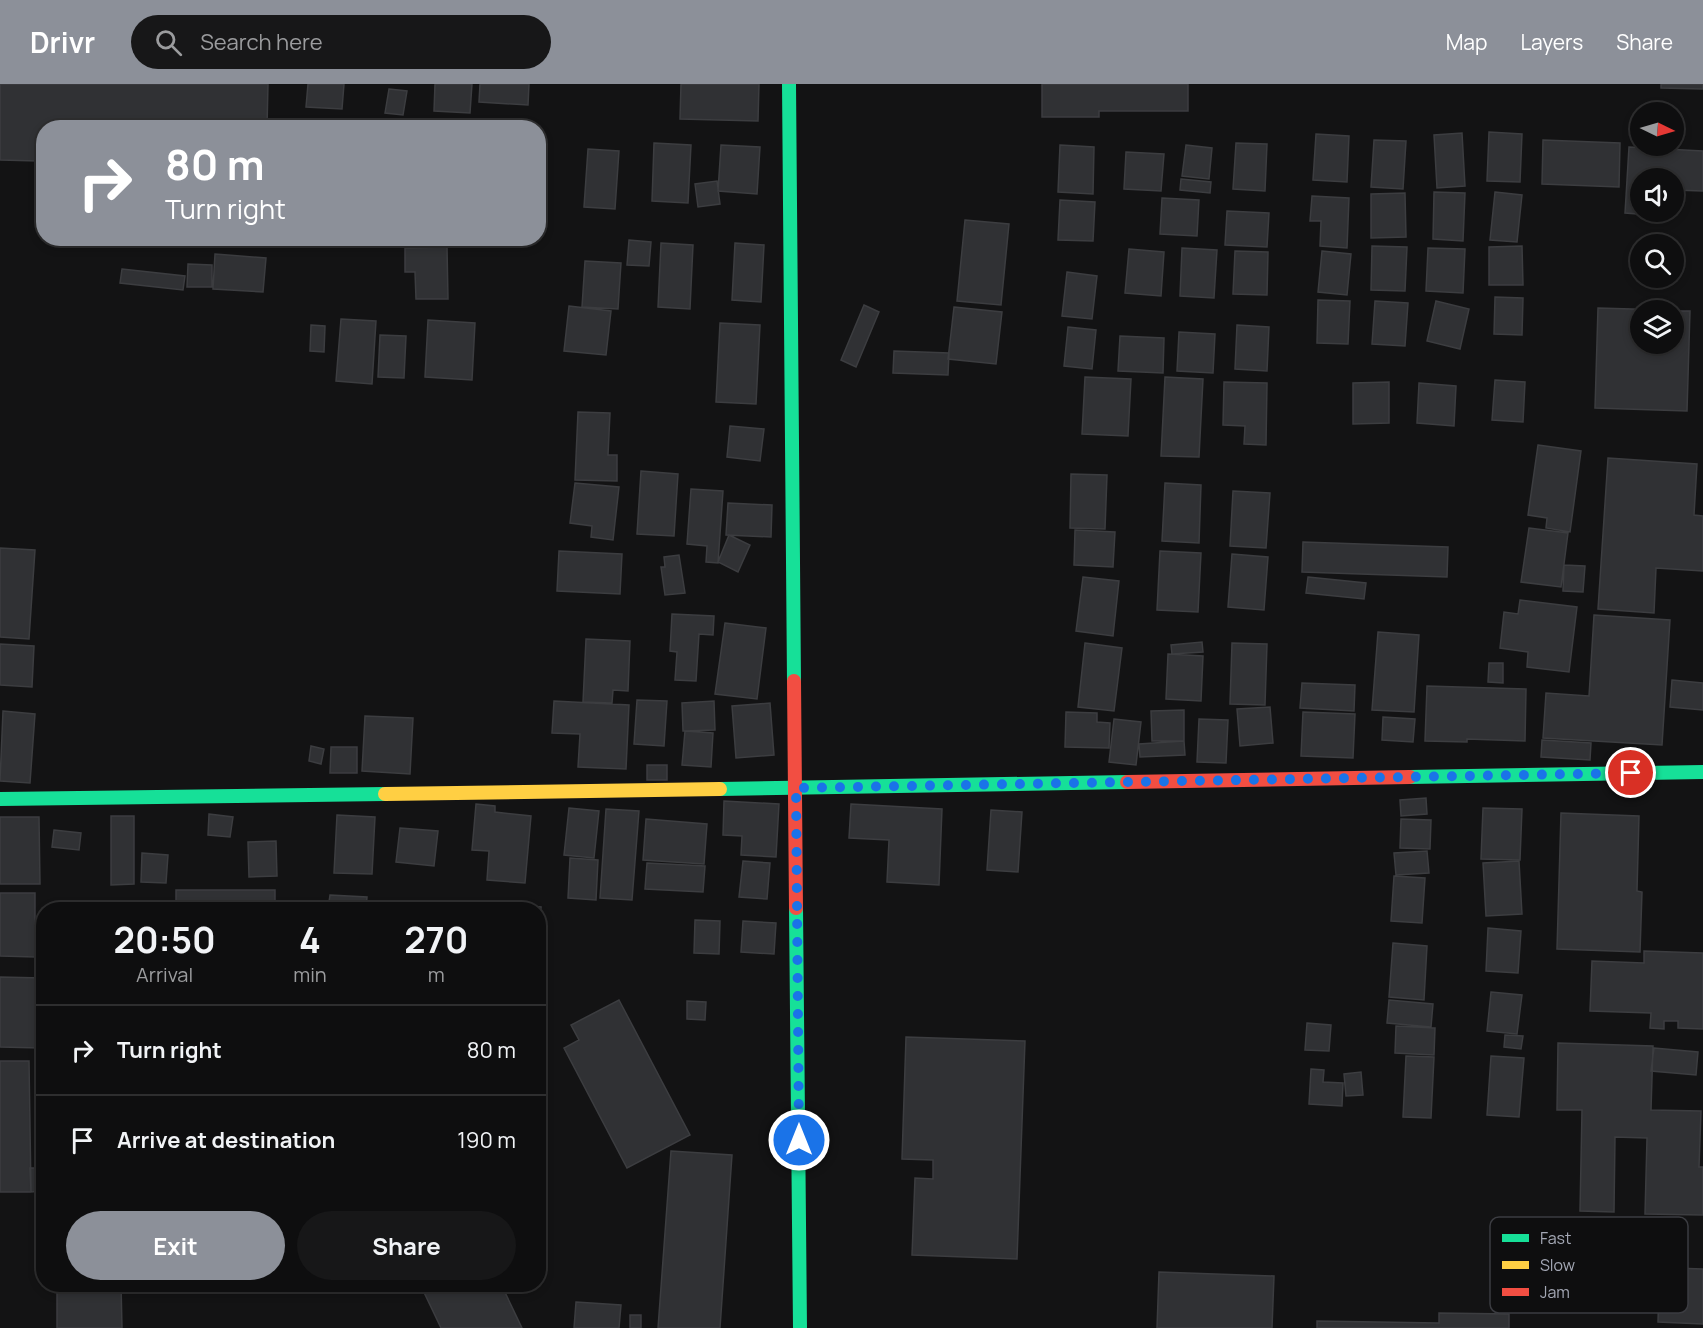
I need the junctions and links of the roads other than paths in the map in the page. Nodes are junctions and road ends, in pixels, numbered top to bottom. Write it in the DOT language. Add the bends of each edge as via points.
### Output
graph roads {
  1 [pos="789,84"];
  2 [pos="1703,772"];
  3 [pos="796,788"];
  4 [pos="0,799"];
  5 [pos="800,1328"];
  1 -- 3 [label="street"];
  2 -- 3 [label="street"];
  3 -- 4 [label="street"];
  3 -- 5 [label="street"];
}
